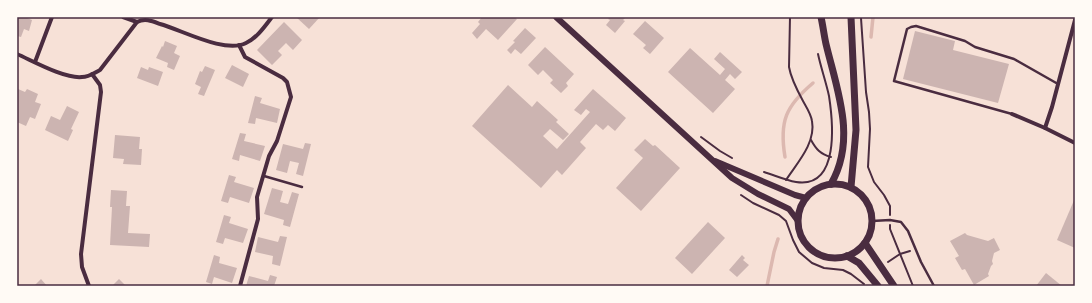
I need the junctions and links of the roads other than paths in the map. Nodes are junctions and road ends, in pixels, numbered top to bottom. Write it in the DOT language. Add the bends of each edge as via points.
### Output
graph roads {
  1 [pos="52,17"];
  2 [pos="123,17"];
  3 [pos="272,17"];
  4 [pos="556,17"];
  5 [pos="821,17"];
  6 [pos="851,17"];
  7 [pos="1075,20"];
  8 [pos="137,22"];
  9 [pos="239,45"];
  10 [pos="17,54"];
  11 [pos="35,62"];
  12 [pos="92,74"];
  13 [pos="1058,84"];
  14 [pos="1012,114"];
  15 [pos="1045,128"];
  16 [pos="1075,143"];
  17 [pos="712,159"];
  18 [pos="263,176"];
  19 [pos="831,184"];
  20 [pos="302,187"];
  21 [pos="851,188"];
  22 [pos="806,198"];
  23 [pos="872,220"];
  24 [pos="798,221"];
  25 [pos="865,242"];
  26 [pos="847,256"];
  27 [pos="88,286"];
  28 [pos="240,286"];
  29 [pos="878,286"];
  30 [pos="894,286"];
  31 [pos="934,286"];
  1 -- 11 [label="street"];
  2 -- 8 [label="street"];
  3 -- 9 [label="street" via="252,39"];
  4 -- 17 [label="street"];
  5 -- 19 [label="main road" via="841,101 844,132 841,158 837,174"];
  6 -- 21 [label="main road" via="856,130"];
  7 -- 13 [label="street"];
  8 -- 9 [label="street" via="147,20 221,45"];
  8 -- 12 [label="street" via="100,70"];
  9 -- 18 [label="street" via="245,57 287,82 291,97"];
  10 -- 11 [label="street"];
  11 -- 12 [label="street" via="72,77 81,78"];
  12 -- 27 [label="street" via="100,85 101,92 81,254"];
  13 -- 14 [label="lane" via="1014,59 975,47 965,41 916,26 907,29 894,81"];
  13 -- 15 [label="street"];
  14 -- 15 [label="street"];
  15 -- 16 [label="street"];
  17 -- 22 [label="street"];
  17 -- 24 [label="street" via="732,178 789,209"];
  18 -- 20 [label="lane"];
  18 -- 28 [label="street" via="257,198 258,218"];
  19 -- 21 [label="main road"];
  19 -- 22 [label="main road" via="817,188"];
  21 -- 23 [label="main road" via="862,196 869,207"];
  22 -- 24 [label="main road" via="800,208"];
  23 -- 25 [label="main road"];
  23 -- 31 [label="lane" via="901,222 908,231"];
  24 -- 26 [label="main road" via="805,243 814,251 836,258"];
  25 -- 26 [label="main road"];
  25 -- 30 [label="main road"];
  26 -- 29 [label="main road" via="859,263"];
}
